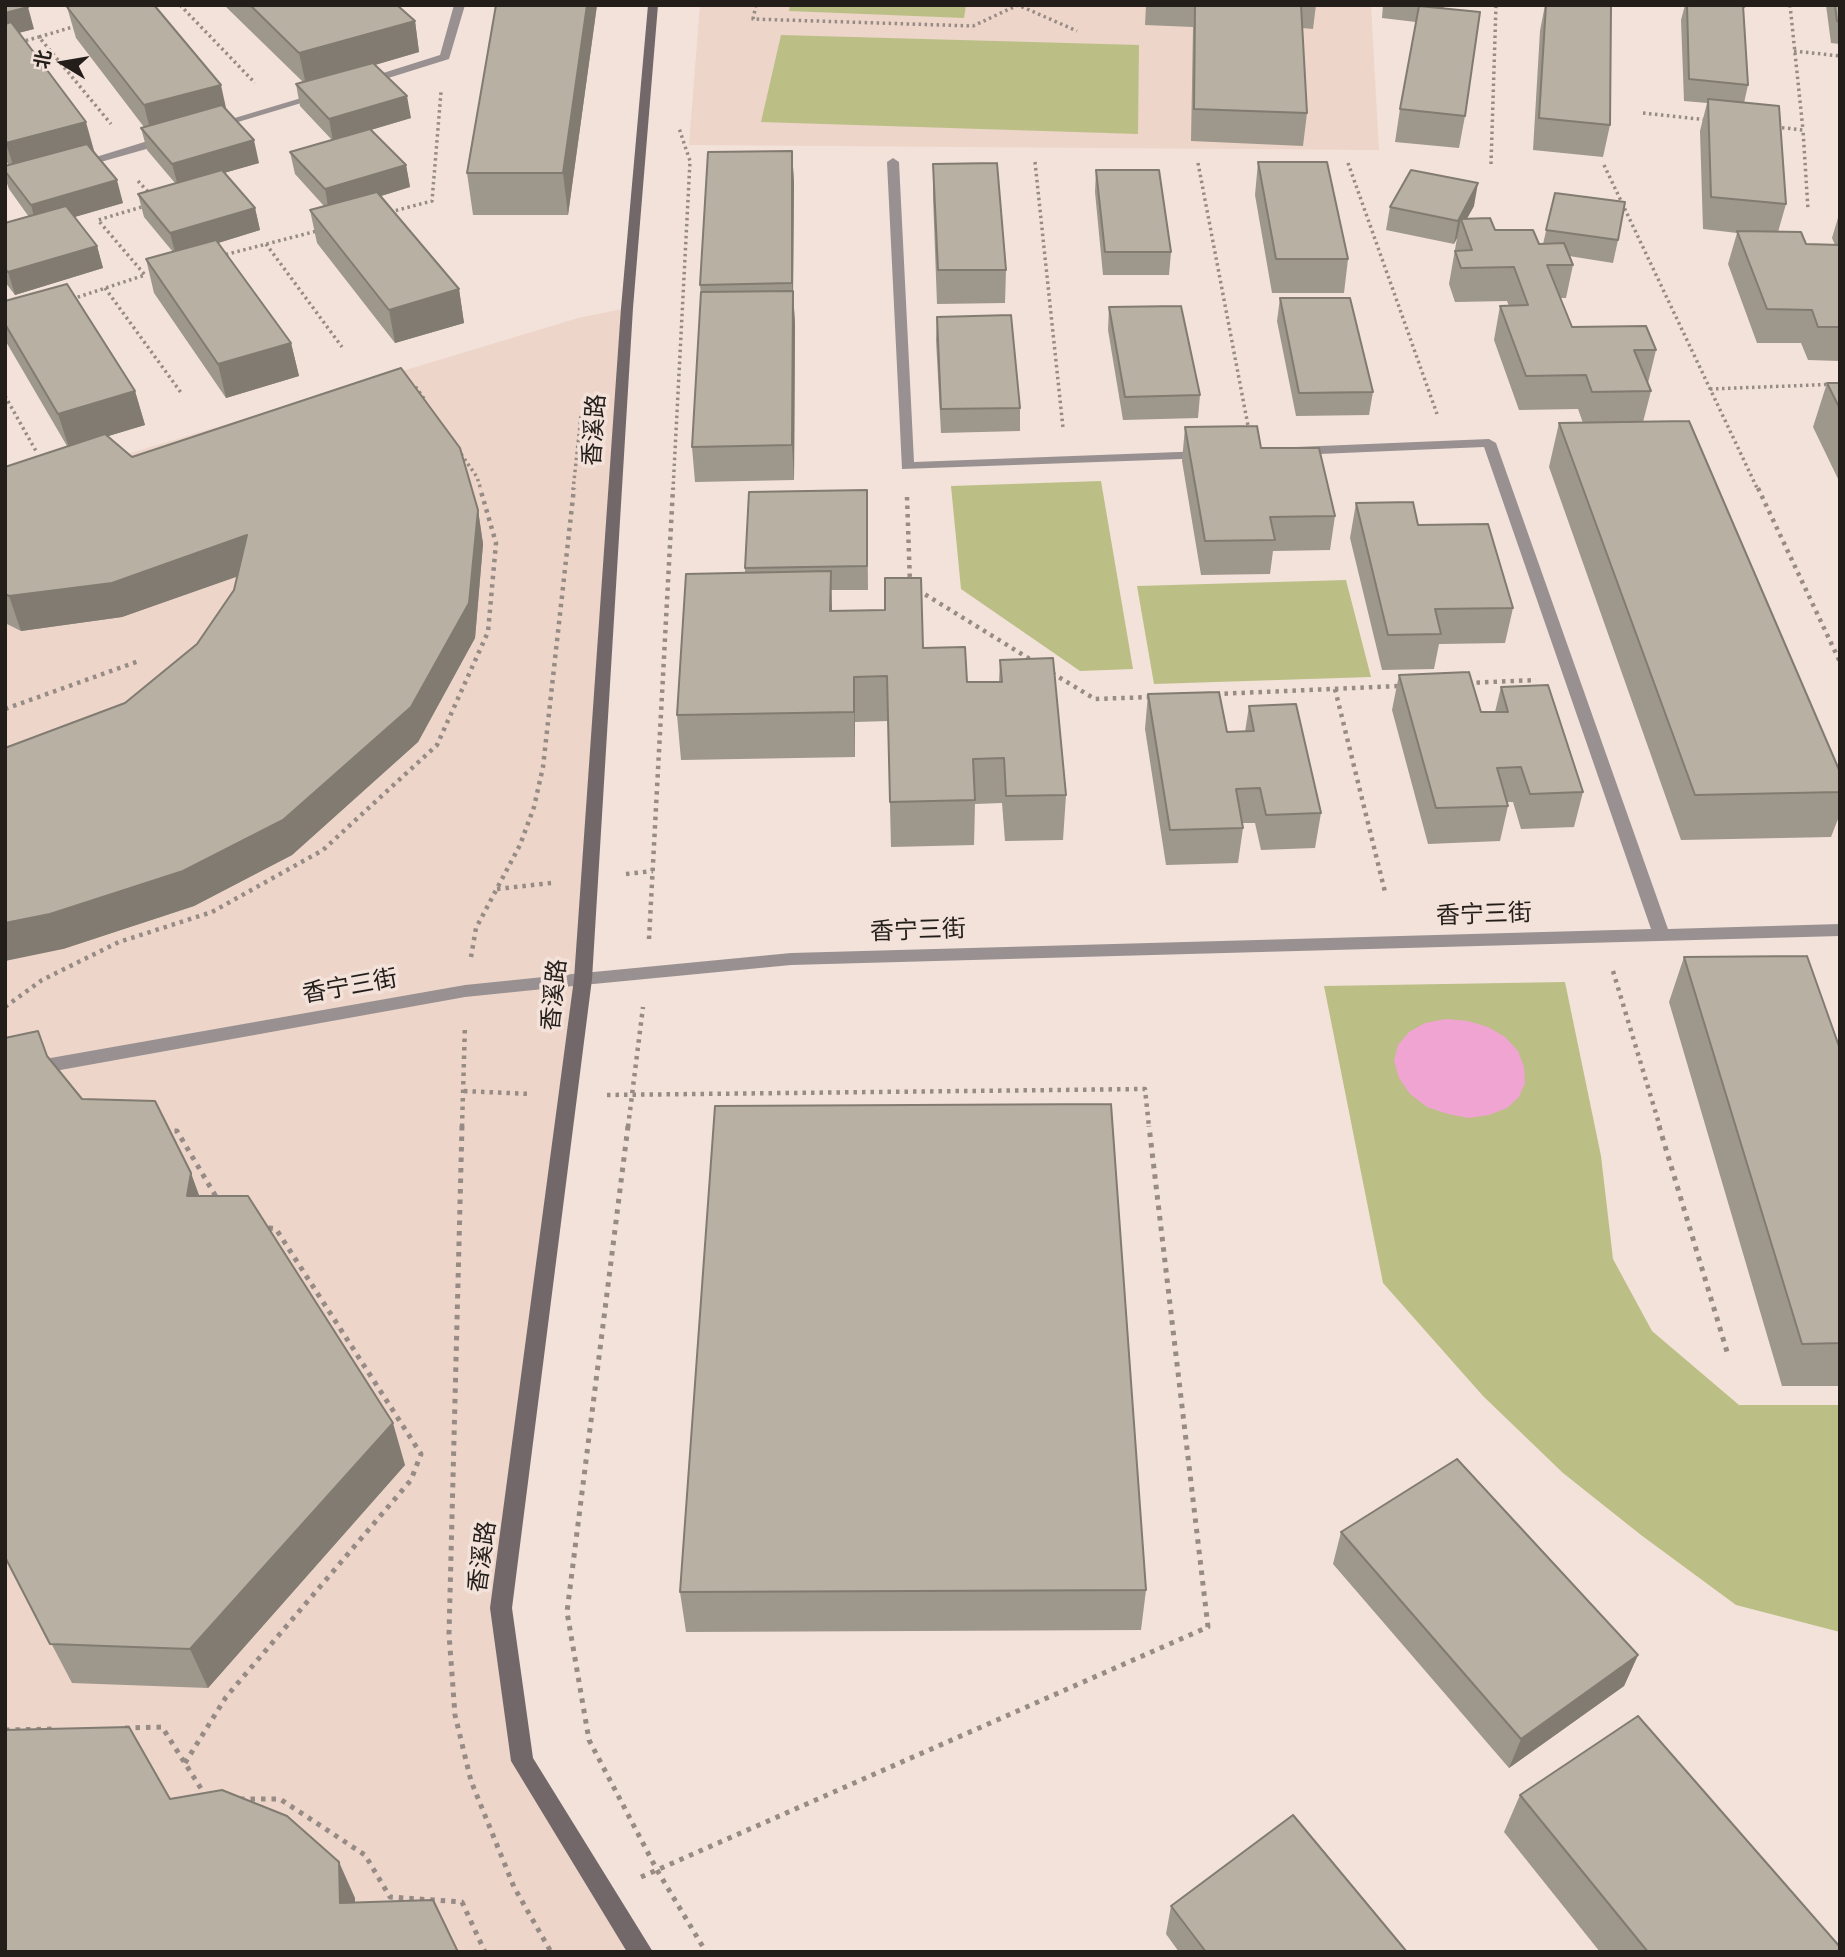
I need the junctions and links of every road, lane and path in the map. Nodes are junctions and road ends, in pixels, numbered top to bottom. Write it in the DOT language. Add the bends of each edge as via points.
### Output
graph roads {
  1 [pos="180,5"];
  2 [pos="460,5"];
  3 [pos="653,5"];
  4 [pos="756,5"];
  5 [pos="1496,5"];
  6 [pos="1790,5"];
  7 [pos="88,23"];
  8 [pos="1077,31"];
  9 [pos="39,37"];
  10 [pos="16,43"];
  11 [pos="1794,51"];
  12 [pos="1840,56"];
  13 [pos="445,57"];
  14 [pos="355,85"];
  15 [pos="330,93"];
  16 [pos="279,108"];
  17 [pos="1643,113"];
  18 [pos="1710,120"];
  19 [pos="1776,127"];
  20 [pos="199,130"];
  21 [pos="1803,130"];
  22 [pos="185,134"];
  23 [pos="132,149"];
  24 [pos="114,154"];
  25 [pos="893,162"];
  26 [pos="1035,162"];
  27 [pos="1198,163"];
  28 [pos="1348,163"];
  29 [pos="1491,164"];
  30 [pos="1604,165"];
  31 [pos="66,168"];
  32 [pos="158,202"];
  33 [pos="146,206"];
  34 [pos="1808,210"];
  35 [pos="381,214"];
  36 [pos="317,231"];
  37 [pos="266,244"];
  38 [pos="212,258"];
  39 [pos="105,288"];
  40 [pos="68,300"];
  41 [pos="342,347"];
  42 [pos="1840,384"];
  43 [pos="1710,389"];
  44 [pos="402,390"];
  45 [pos="182,394"];
  46 [pos="5,396"];
  47 [pos="430,409"];
  48 [pos="454,443"];
  49 [pos="1448,445"];
  50 [pos="36,450"];
  51 [pos="1280,452"];
  52 [pos="1253,453"];
  53 [pos="1066,460"];
  54 [pos="907,466"];
  55 [pos="139,661"];
  56 [pos="1840,662"];
  57 [pos="1037,664"];
  58 [pos="1048,671"];
  59 [pos="1572,679"];
  60 [pos="1460,684"];
  61 [pos="1405,686"];
  62 [pos="1335,689"];
  63 [pos="1215,694"];
  64 [pos="1161,696"];
  65 [pos="5,709"];
  66 [pos="1385,892"];
  67 [pos="1840,929"];
  68 [pos="1662,934"];
  69 [pos="1602,936"];
  70 [pos="583,979"];
  71 [pos="5,1007"];
  72 [pos="5,1073"];
  73 [pos="464,1091"];
  74 [pos="568,1095"];
  75 [pos="152,1130"];
  76 [pos="224,1210"];
  77 [pos="253,1225"];
  78 [pos="1728,1355"];
  79 [pos="123,1728"];
  80 [pos="71,1729"];
  81 [pos="5,1730"];
  82 [pos="185,1763"];
  83 [pos="219,1799"];
  84 [pos="232,1799"];
  85 [pos="605,1894"];
  86 [pos="485,1952"];
  87 [pos="641,1952"];
  1 -- 16 [label="path"];
  2 -- 13 [label="street"];
  3 -- 70 [label="street, 香溪路" via="627,308"];
  4 -- 8 [label="path" via="753,19 973,26 1018,5"];
  5 -- 29 [label="path"];
  6 -- 11 [label="path"];
  7 -- 9 [label="path"];
  9 -- 10 [label="path"];
  9 -- 23 [label="path"];
  11 -- 12 [label="path"];
  11 -- 21 [label="path"];
  13 -- 14 [label="street"];
  13 -- 35 [label="path" via="432,201"];
  15 -- 16 [label="street"];
  16 -- 20 [label="street"];
  17 -- 18 [label="path"];
  19 -- 21 [label="path"];
  21 -- 34 [label="path"];
  22 -- 23 [label="street"];
  23 -- 24 [label="street"];
  24 -- 31 [label="street"];
  24 -- 32 [label="path"];
  25 -- 54 [label="street"];
  26 -- 53 [label="path"];
  27 -- 52 [label="path"];
  28 -- 49 [label="path"];
  30 -- 43 [label="path"];
  33 -- 39 [label="path" via="99,220 145,275"];
  36 -- 37 [label="path"];
  37 -- 38 [label="path"];
  37 -- 41 [label="path"];
  39 -- 40 [label="path"];
  39 -- 45 [label="path"];
  42 -- 43 [label="path"];
  43 -- 56 [label="path"];
  44 -- 47 [label="path" via="415,386"];
  46 -- 50 [label="path"];
  48 -- 71 [label="path" via="477,477 496,542 488,632 437,746 323,850 212,912 119,942 42,980"];
  49 -- 51 [label="street"];
  49 -- 59 [label="street" via="1489,443"];
  52 -- 53 [label="street"];
  53 -- 54 [label="street"];
  54 -- 57 [label="path" via="910,585"];
  55 -- 65 [label="path"];
  58 -- 64 [label="path" via="1095,699"];
  59 -- 60 [label="path"];
  59 -- 68 [label="street"];
  61 -- 62 [label="path"];
  62 -- 63 [label="path"];
  62 -- 66 [label="path"];
  67 -- 68 [label="street, 香宁三街"];
  68 -- 69 [label="street, 香宁三街"];
  69 -- 70 [label="street, 香宁三街" via="791,959"];
  69 -- 78 [label="path"];
  70 -- 72 [label="street, 香宁三街" via="465,991"];
  70 -- 74 [label="street, 香溪路"];
  73 -- 74 [label="path"];
  74 -- 85 [label="street, 香溪路" via="500,1608 522,1761"];
  74 -- 85 [label="path" via="1145,1089 1208,1627"];
  75 -- 76 [label="path" via="177,1131"];
  77 -- 82 [label="path" via="276,1229 421,1454 411,1480 226,1697"];
  79 -- 82 [label="path" via="162,1727"];
  80 -- 81 [label="path"];
  82 -- 83 [label="path" via="207,1799"];
  84 -- 86 [label="path" via="280,1800 365,1855 390,1897 463,1902"];
  85 -- 87 [label="street, 香溪路"];
}
